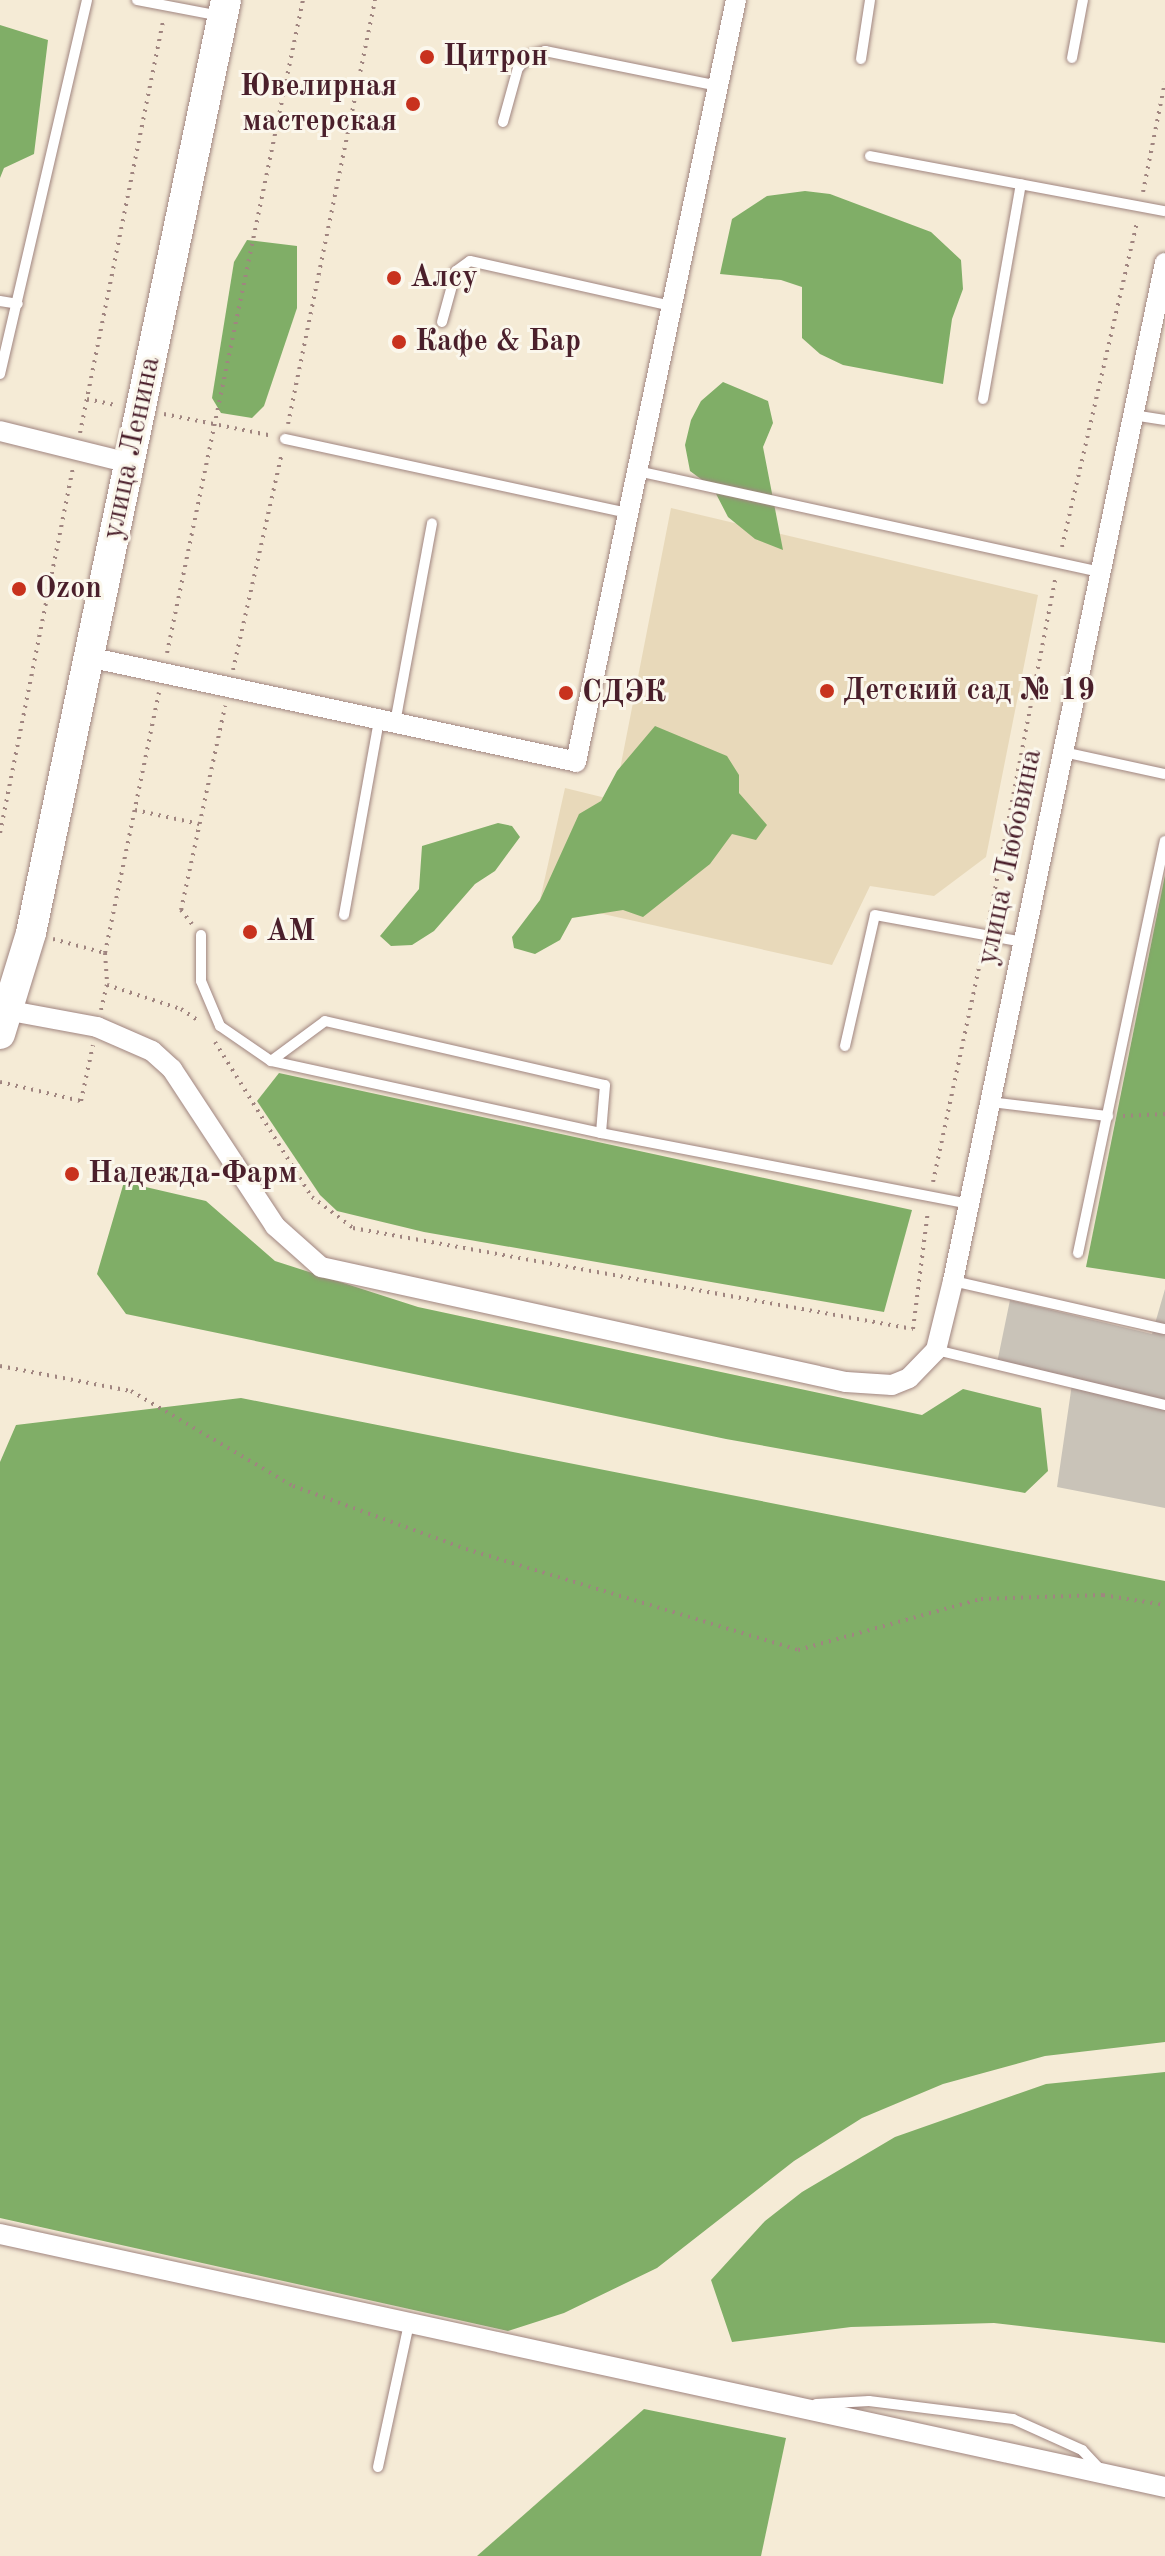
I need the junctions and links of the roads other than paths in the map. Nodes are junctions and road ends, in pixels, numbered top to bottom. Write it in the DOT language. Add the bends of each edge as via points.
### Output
graph roads {
  1 [pos="87,0"];
  2 [pos="137,0"];
  3 [pos="736,0"];
  4 [pos="870,0"];
  5 [pos="1083,0"];
  6 [pos="225,8"];
  7 [pos="1072,58"];
  8 [pos="861,59"];
  9 [pos="719,86"];
  10 [pos="503,122"];
  11 [pos="870,156"];
  12 [pos="1021,184"];
  13 [pos="1165,211"];
  14 [pos="1165,263"];
  15 [pos="0,301"];
  16 [pos="18,304"];
  17 [pos="672,306"];
  18 [pos="442,322"];
  19 [pos="0,374"];
  20 [pos="983,399"];
  21 [pos="1133,415"];
  22 [pos="1165,420"];
  23 [pos="0,431"];
  24 [pos="285,439"];
  25 [pos="129,463"];
  26 [pos="637,471"];
  27 [pos="628,513"];
  28 [pos="432,523"];
  29 [pos="1101,572"];
  30 [pos="88,657"];
  31 [pos="387,721"];
  32 [pos="1063,752"];
  33 [pos="1165,774"];
  34 [pos="1165,841"];
  35 [pos="344,915"];
  36 [pos="201,935"];
  37 [pos="1023,942"];
  38 [pos="2,1018"];
  39 [pos="845,1046"];
  40 [pos="271,1061"];
  41 [pos="990,1102"];
  42 [pos="1108,1116"];
  43 [pos="601,1133"];
  44 [pos="969,1204"];
  45 [pos="1078,1253"];
  46 [pos="953,1281"];
  47 [pos="1165,1329"];
  48 [pos="931,1358"];
  49 [pos="1165,1405"];
  50 [pos="0,2234"];
  51 [pos="409,2324"];
  52 [pos="787,2406"];
  53 [pos="378,2467"];
  54 [pos="1104,2473"];
  55 [pos="1165,2487"];
  1 -- 16 [label="lane"];
  2 -- 6 [label="lane"];
  3 -- 9 [label="street"];
  4 -- 8 [label="lane"];
  5 -- 7 [label="lane"];
  6 -- 25 [label="main road, улица Ленина"];
  9 -- 10 [label="lane" via="545,51 529,56 518,68"];
  9 -- 17 [label="street"];
  11 -- 12 [label="lane"];
  12 -- 13 [label="lane"];
  12 -- 20 [label="lane"];
  14 -- 21 [label="street, улица Любовина"];
  15 -- 16 [label="lane"];
  16 -- 19 [label="lane"];
  17 -- 18 [label="lane" via="470,261 456,271"];
  17 -- 26 [label="street"];
  21 -- 22 [label="lane"];
  21 -- 29 [label="street, улица Любовина"];
  23 -- 25 [label="street"];
  24 -- 27 [label="lane"];
  25 -- 30 [label="main road, улица Ленина"];
  26 -- 27 [label="street"];
  26 -- 29 [label="lane"];
  27 -- 31 [label="street" via="576,762"];
  28 -- 31 [label="lane"];
  29 -- 32 [label="street, улица Любовина"];
  30 -- 31 [label="street"];
  30 -- 38 [label="main road, улица Ленина" via="31,933"];
  31 -- 35 [label="lane"];
  32 -- 33 [label="lane"];
  32 -- 37 [label="street, улица Любовина"];
  34 -- 42 [label="lane"];
  36 -- 40 [label="lane" via="201,981 220,1026"];
  37 -- 39 [label="lane" via="875,915"];
  37 -- 41 [label="street, улица Любовина"];
  38 -- 48 [label="street" via="97,1027 152,1051 172,1069 275,1226 321,1267 846,1382 892,1385"];
  40 -- 43 [label="lane"];
  40 -- 43 [label="lane" via="325,1021 605,1085"];
  41 -- 42 [label="lane"];
  41 -- 44 [label="street, улица Любовина"];
  42 -- 45 [label="lane"];
  43 -- 44 [label="lane"];
  44 -- 46 [label="street, улица Любовина"];
  46 -- 47 [label="lane"];
  46 -- 48 [label="street, улица Любовина"];
  48 -- 49 [label="lane"];
  50 -- 51 [label="street"];
  51 -- 52 [label="street"];
  51 -- 53 [label="lane"];
  52 -- 54 [label="street"];
  52 -- 54 [label="lane" via="869,2401 1013,2419 1082,2450"];
  54 -- 55 [label="street"];
}
